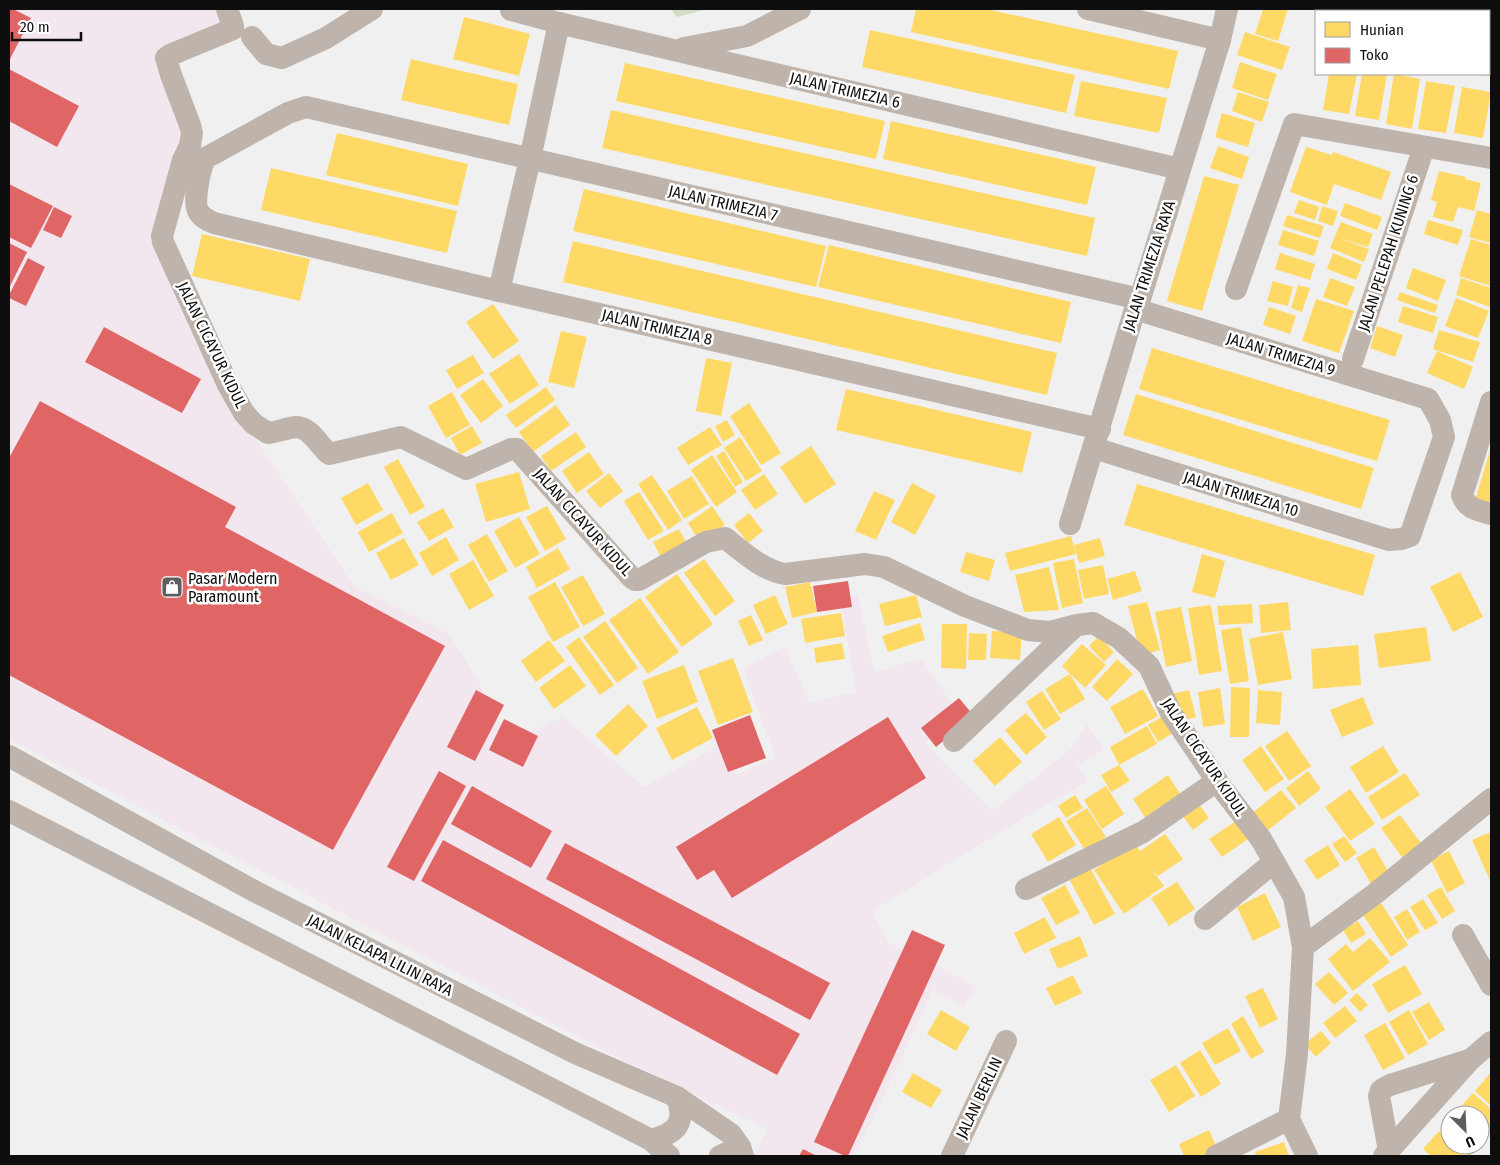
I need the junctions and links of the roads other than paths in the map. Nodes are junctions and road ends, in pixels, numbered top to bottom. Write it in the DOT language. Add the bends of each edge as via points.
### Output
graph roads {
  1 [pos="227,9"];
  2 [pos="372,9"];
  3 [pos="800,9"];
  4 [pos="1088,9"];
  5 [pos="1227,9"];
  6 [pos="511,10"];
  7 [pos="559,23"];
  8 [pos="252,37"];
  9 [pos="1220,40"];
  10 [pos="675,50"];
  11 [pos="1424,147"];
  12 [pos="1491,158"];
  13 [pos="530,159"];
  14 [pos="1180,169"];
  15 [pos="214,223"];
  16 [pos="1236,289"];
  17 [pos="499,291"];
  18 [pos="1137,304"];
  19 [pos="1353,360"];
  20 [pos="1491,402"];
  21 [pos="1097,438"];
  22 [pos="1491,514"];
  23 [pos="1070,524"];
  24 [pos="1389,540"];
  25 [pos="1077,625"];
  26 [pos="954,741"];
  27 [pos="9,756"];
  28 [pos="1216,781"];
  29 [pos="1491,799"];
  30 [pos="9,811"];
  31 [pos="1274,862"];
  32 [pos="1026,889"];
  33 [pos="1205,919"];
  34 [pos="1463,935"];
  35 [pos="1303,947"];
  36 [pos="1491,985"];
  37 [pos="1006,1040"];
  38 [pos="1491,1042"];
  39 [pos="1470,1060"];
  40 [pos="677,1097"];
  41 [pos="1289,1119"];
  42 [pos="651,1140"];
  43 [pos="742,1152"];
  44 [pos="1387,1153"];
  45 [pos="670,1156"];
  46 [pos="720,1156"];
  47 [pos="952,1156"];
  48 [pos="1216,1156"];
  49 [pos="1307,1156"];
  1 -- 25 [label="street, JALAN CICAYUR KIDUL" via="233,29 166,58 192,133 162,236 228,385 254,424 268,433 301,428 329,454 401,437 466,469 517,449 637,580 706,542 725,538 776,573 866,564 884,567 965,606 1028,630 1050,632"];
  2 -- 8 [label="street" via="326,38 282,58 266,54"];
  3 -- 10 [label="street" via="747,36"];
  4 -- 9 [label="street"];
  5 -- 9 [label="street, JALAN TRIMEZIA RAYA"];
  6 -- 7 [label="street, JALAN TRIMEZIA 6"];
  7 -- 10 [label="street, JALAN TRIMEZIA 6"];
  7 -- 13 [label="street"];
  9 -- 14 [label="street, JALAN TRIMEZIA RAYA"];
  10 -- 14 [label="street, JALAN TRIMEZIA 6"];
  11 -- 12 [label="street"];
  11 -- 16 [label="street" via="1294,124"];
  11 -- 19 [label="street, JALAN PELEPAH KUNING 6"];
  13 -- 15 [label="street, JALAN TRIMEZIA 7" via="306,108 288,113 206,158 201,166 196,206 201,216"];
  13 -- 17 [label="street"];
  13 -- 18 [label="street, JALAN TRIMEZIA 7"];
  14 -- 18 [label="street, JALAN TRIMEZIA RAYA"];
  15 -- 17 [label="street, JALAN TRIMEZIA 8"];
  17 -- 21 [label="street, JALAN TRIMEZIA 8"];
  18 -- 21 [label="street, JALAN TRIMEZIA RAYA"];
  18 -- 24 [label="street, JALAN TRIMEZIA 9" via="1428,399 1440,420 1444,437 1410,536"];
  20 -- 22 [label="street" via="1462,495 1469,507"];
  21 -- 23 [label="street, JALAN TRIMEZIA RAYA"];
  21 -- 24 [label="street, JALAN TRIMEZIA 10"];
  25 -- 26 [label="street"];
  25 -- 28 [label="street, JALAN CICAYUR KIDUL" via="1093,623 1119,638 1149,666 1171,713"];
  27 -- 40 [label="street, JALAN KELAPA LILIN RAYA" via="256,892 574,1053"];
  28 -- 31 [label="street, JALAN CICAYUR KIDUL"];
  28 -- 32 [label="street" via="1142,832"];
  29 -- 35 [label="street" via="1376,893"];
  30 -- 42 [label="street"];
  31 -- 33 [label="street"];
  31 -- 35 [label="street, JALAN CICAYUR KIDUL" via="1294,897"];
  34 -- 36 [label="street"];
  35 -- 41 [label="street, JALAN CICAYUR KIDUL" via="1297,1054"];
  37 -- 47 [label="street, JALAN BERLIN"];
  38 -- 39 [label="street"];
  39 -- 44 [label="street"];
  39 -- 44 [label="street" via="1381,1090 1379,1096"];
  40 -- 42 [label="street" via="681,1109 676,1129"];
  40 -- 43 [label="street, JALAN KELAPA LILIN RAYA" via="731,1134"];
  41 -- 48 [label="street"];
  41 -- 49 [label="street"];
  42 -- 45 [label="street"];
  43 -- 46 [label="street"];
}
